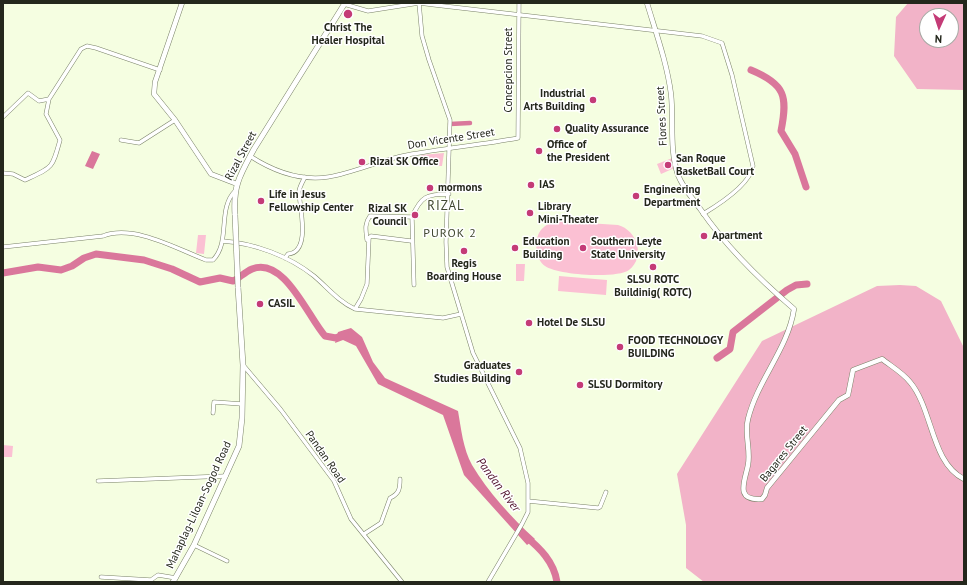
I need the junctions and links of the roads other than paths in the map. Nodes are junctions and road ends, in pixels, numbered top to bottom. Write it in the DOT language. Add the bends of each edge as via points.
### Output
graph roads {
  1 [pos="182,3"];
  2 [pos="419,3"];
  3 [pos="519,3"];
  4 [pos="647,3"];
  5 [pos="345,4"];
  6 [pos="519,14"];
  7 [pos="655,31"];
  8 [pos="160,70"];
  9 [pos="49,99"];
  10 [pos="3,117"];
  11 [pos="175,120"];
  12 [pos="518,138"];
  13 [pos="121,140"];
  14 [pos="448,150"];
  15 [pos="250,156"];
  16 [pos="3,173"];
  17 [pos="305,177"];
  18 [pos="237,184"];
  19 [pos="235,191"];
  20 [pos="449,194"];
  21 [pos="703,214"];
  22 [pos="412,217"];
  23 [pos="222,241"];
  24 [pos="367,241"];
  25 [pos="412,241"];
  26 [pos="3,247"];
  27 [pos="285,258"];
  28 [pos="414,285"];
  29 [pos="773,292"];
  30 [pos="355,309"];
  31 [pos="461,314"];
  32 [pos="243,365"];
  33 [pos="242,404"];
  34 [pos="213,413"];
  35 [pos="226,476"];
  36 [pos="400,479"];
  37 [pos="964,479"];
  38 [pos="98,481"];
  39 [pos="606,492"];
  40 [pos="528,501"];
  41 [pos="364,534"];
  42 [pos="194,545"];
  43 [pos="227,561"];
  44 [pos="101,577"];
  45 [pos="174,580"];
  46 [pos="402,582"];
  47 [pos="488,582"];
  1 -- 8 [label="street"];
  2 -- 5 [label="street" via="368,11"];
  2 -- 6 [label="street"];
  2 -- 14 [label="street" via="422,36 450,120"];
  3 -- 6 [label="street, Concepcion Street"];
  4 -- 7 [label="street, Flores Street"];
  5 -- 15 [label="main road, Rizal Street"];
  6 -- 7 [label="street"];
  6 -- 12 [label="street, Concepcion Street"];
  7 -- 21 [label="street, Flores Street" via="671,95 673,158 678,176"];
  7 -- 21 [label="street" via="702,36 722,43 732,75 751,156 752,171 741,185"];
  8 -- 9 [label="street" via="87,46 81,49"];
  8 -- 11 [label="street" via="154,94"];
  9 -- 10 [label="street" via="39,101 28,93"];
  9 -- 16 [label="street" via="46,114 60,140 53,164 25,180 13,174"];
  11 -- 13 [label="street" via="139,143"];
  11 -- 18 [label="street" via="211,174"];
  12 -- 14 [label="street, Don Vicente Street"];
  14 -- 17 [label="street, Don Vicente Street" via="392,158 328,177"];
  14 -- 20 [label="street"];
  15 -- 17 [label="street, Don Vicente Street" via="275,170"];
  15 -- 18 [label="main road, Rizal Street"];
  17 -- 27 [label="street" via="299,189 303,226 299,247"];
  18 -- 19 [label="main road, Rizal Street"];
  19 -- 23 [label="street" via="229,197"];
  19 -- 32 [label="main road, Rizal Street, bridge"];
  20 -- 22 [label="street" via="424,197 416,206"];
  20 -- 31 [label="street" via="447,267"];
  21 -- 29 [label="street, Flores Street" via="746,266"];
  22 -- 24 [label="street" via="370,216 366,221"];
  22 -- 25 [label="street"];
  23 -- 26 [label="street" via="218,255 213,260 206,260 140,234 112,232 103,236"];
  23 -- 27 [label="street" via="256,247"];
  24 -- 25 [label="street" via="371,236"];
  24 -- 30 [label="street" via="367,284"];
  25 -- 28 [label="street"];
  27 -- 30 [label="street" via="312,275 342,303"];
  29 -- 37 [label="street, Bagares Street" via="794,309 792,324 778,356 761,383 748,420 749,455 743,484 746,497 762,499 767,488 834,405 848,395 853,370 882,359 910,381 923,405 945,464"];
  30 -- 31 [label="street" via="443,318"];
  31 -- 40 [label="street" via="473,353 520,448 528,483"];
  32 -- 33 [label="main road, Mahaplag-Liloan-Sogod Road"];
  32 -- 41 [label="street, Pandan Road" via="281,410 334,481 351,519"];
  33 -- 34 [label="street" via="214,402"];
  33 -- 35 [label="main road, Mahaplag-Liloan-Sogod Road" via="239,446"];
  35 -- 38 [label="street"];
  35 -- 42 [label="main road, Mahaplag-Liloan-Sogod Road"];
  36 -- 41 [label="street" via="400,489 390,498 381,523"];
  39 -- 40 [label="street" via="598,508"];
  40 -- 47 [label="street" via="528,512"];
  41 -- 46 [label="street, Pandan Road"];
  42 -- 43 [label="street"];
  42 -- 45 [label="main road, Mahaplag-Liloan-Sogod Road"];
  44 -- 45 [label="street" via="151,580 158,575"];
}
